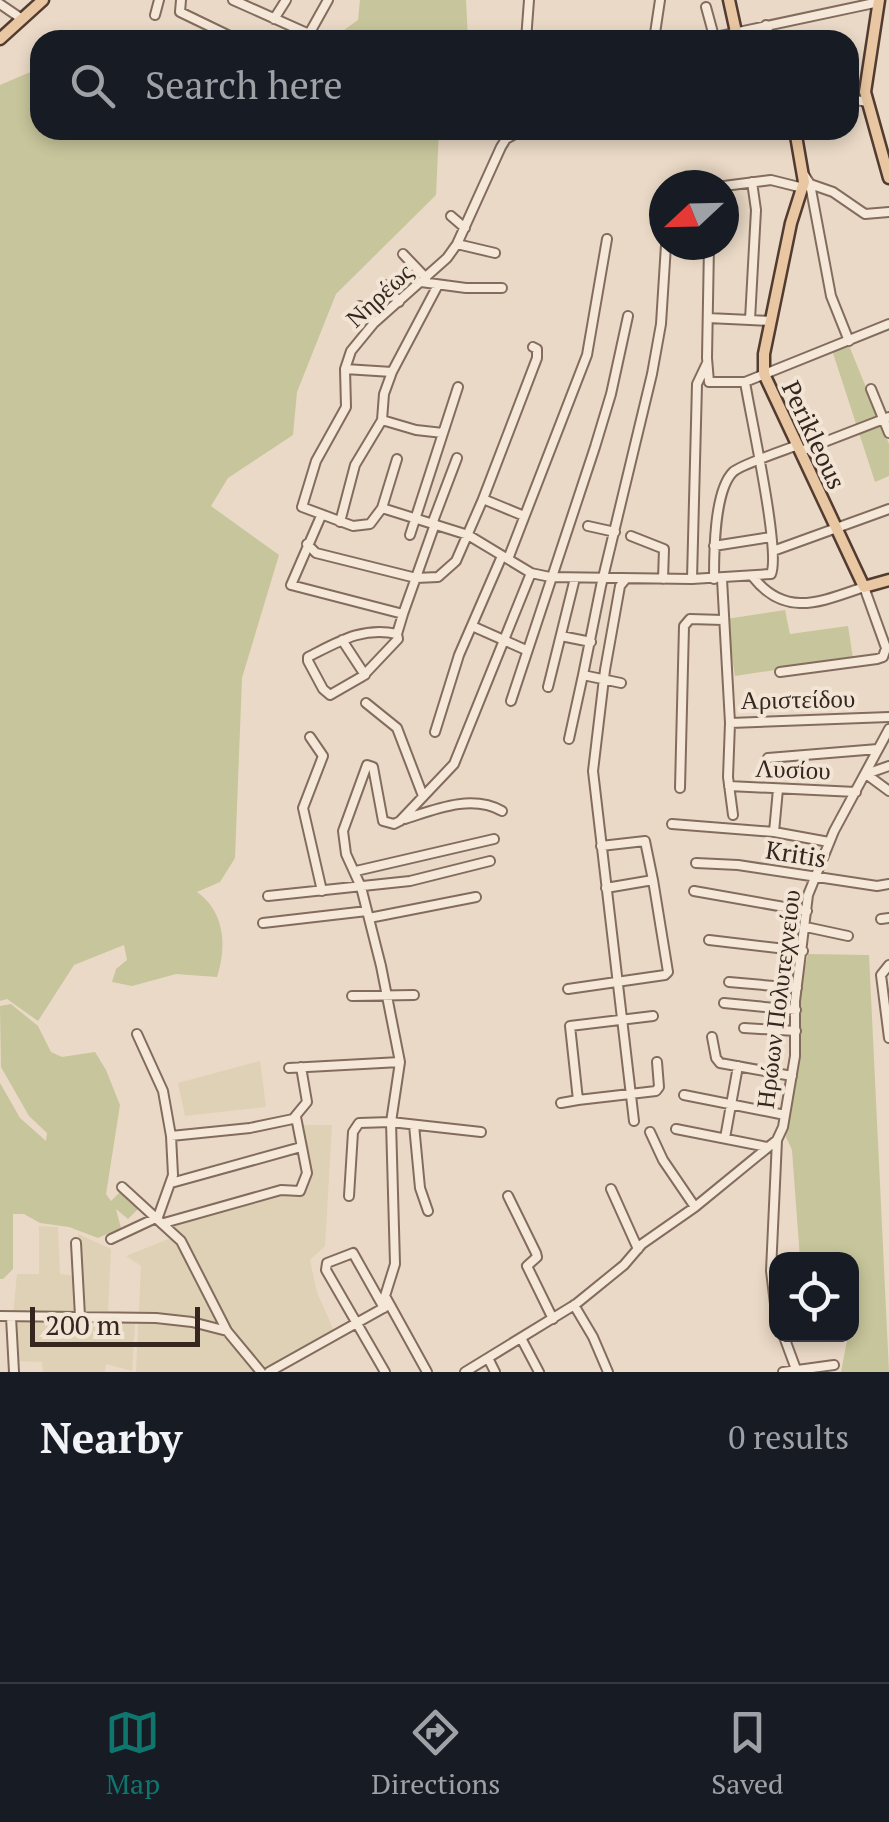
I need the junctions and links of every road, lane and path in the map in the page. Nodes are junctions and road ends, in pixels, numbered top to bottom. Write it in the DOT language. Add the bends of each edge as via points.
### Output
graph roads {
  1 [pos="43,0"];
  2 [pos="159,0"];
  3 [pos="180,0"];
  4 [pos="286,0"];
  5 [pos="328,0"];
  6 [pos="529,0"];
  7 [pos="660,0"];
  8 [pos="730,0"];
  9 [pos="810,0"];
  10 [pos="238,1"];
  11 [pos="879,1"];
  12 [pos="0,4"];
  13 [pos="706,8"];
  14 [pos="154,14"];
  15 [pos="813,14"];
  16 [pos="272,18"];
  17 [pos="22,20"];
  18 [pos="766,25"];
  19 [pos="217,30"];
  20 [pos="266,30"];
  21 [pos="300,30"];
  22 [pos="311,30"];
  23 [pos="527,30"];
  24 [pos="656,30"];
  25 [pos="711,30"];
  26 [pos="738,30"];
  27 [pos="754,30"];
  28 [pos="768,30"];
  29 [pos="0,39"];
  30 [pos="859,101"];
  31 [pos="868,102"];
  32 [pos="506,140"];
  33 [pos="797,140"];
  34 [pos="889,178"];
  35 [pos="752,182"];
  36 [pos="806,183"];
  37 [pos="739,184"];
  38 [pos="889,212"];
  39 [pos="451,216"];
  40 [pos="465,228"];
  41 [pos="607,239"];
  42 [pos="457,244"];
  43 [pos="496,252"];
  44 [pos="403,254"];
  45 [pos="665,260"];
  46 [pos="710,260"];
  47 [pos="423,280"];
  48 [pos="384,285"];
  49 [pos="438,285"];
  50 [pos="502,288"];
  51 [pos="399,302"];
  52 [pos="360,306"];
  53 [pos="628,316"];
  54 [pos="708,318"];
  55 [pos="750,320"];
  56 [pos="771,321"];
  57 [pos="374,323"];
  58 [pos="889,324"];
  59 [pos="849,341"];
  60 [pos="533,347"];
  61 [pos="707,363"];
  62 [pos="346,369"];
  63 [pos="392,372"];
  64 [pos="764,374"];
  65 [pos="745,382"];
  66 [pos="458,387"];
  67 [pos="870,389"];
  68 [pos="886,418"];
  69 [pos="382,420"];
  70 [pos="443,433"];
  71 [pos="889,433"];
  72 [pos="799,448"];
  73 [pos="456,458"];
  74 [pos="397,459"];
  75 [pos="758,462"];
  76 [pos="483,499"];
  77 [pos="382,508"];
  78 [pos="889,509"];
  79 [pos="321,516"];
  80 [pos="524,516"];
  81 [pos="414,519"];
  82 [pos="340,522"];
  83 [pos="434,524"];
  84 [pos="588,526"];
  85 [pos="836,529"];
  86 [pos="614,532"];
  87 [pos="410,534"];
  88 [pos="468,535"];
  89 [pos="631,536"];
  90 [pos="772,538"];
  91 [pos="307,544"];
  92 [pos="714,546"];
  93 [pos="773,551"];
  94 [pos="505,558"];
  95 [pos="532,573"];
  96 [pos="550,577"];
  97 [pos="753,577"];
  98 [pos="416,578"];
  99 [pos="575,578"];
  100 [pos="605,578"];
  101 [pos="718,578"];
  102 [pos="663,579"];
  103 [pos="692,579"];
  104 [pos="625,580"];
  105 [pos="889,580"];
  106 [pos="864,587"];
  107 [pos="403,614"];
  108 [pos="723,620"];
  109 [pos="472,626"];
  110 [pos="397,634"];
  111 [pos="561,636"];
  112 [pos="342,640"];
  113 [pos="503,642"];
  114 [pos="592,642"];
  115 [pos="526,650"];
  116 [pos="780,672"];
  117 [pos="365,674"];
  118 [pos="584,676"];
  119 [pos="604,679"];
  120 [pos="621,683"];
  121 [pos="548,687"];
  122 [pos="511,700"];
  123 [pos="366,703"];
  124 [pos="889,717"];
  125 [pos="730,722"];
  126 [pos="889,729"];
  127 [pos="435,732"];
  128 [pos="310,737"];
  129 [pos="568,739"];
  130 [pos="878,749"];
  131 [pos="768,758"];
  132 [pos="889,766"];
  133 [pos="866,774"];
  134 [pos="729,786"];
  135 [pos="680,788"];
  136 [pos="778,789"];
  137 [pos="889,791"];
  138 [pos="856,792"];
  139 [pos="423,796"];
  140 [pos="502,811"];
  141 [pos="733,815"];
  142 [pos="400,821"];
  143 [pos="672,824"];
  144 [pos="774,832"];
  145 [pos="494,839"];
  146 [pos="829,842"];
  147 [pos="601,846"];
  148 [pos="490,860"];
  149 [pos="696,863"];
  150 [pos="356,871"];
  151 [pos="813,878"];
  152 [pos="654,880"];
  153 [pos="889,884"];
  154 [pos="361,887"];
  155 [pos="606,888"];
  156 [pos="322,891"];
  157 [pos="694,892"];
  158 [pos="268,896"];
  159 [pos="476,896"];
  160 [pos="807,911"];
  161 [pos="368,914"];
  162 [pos="263,924"];
  163 [pos="806,927"];
  164 [pos="848,936"];
  165 [pos="709,940"];
  166 [pos="802,952"];
  167 [pos="889,965"];
  168 [pos="619,982"];
  169 [pos="729,982"];
  170 [pos="796,988"];
  171 [pos="568,989"];
  172 [pos="387,994"];
  173 [pos="414,995"];
  174 [pos="352,996"];
  175 [pos="724,1003"];
  176 [pos="796,1010"];
  177 [pos="654,1016"];
  178 [pos="624,1020"];
  179 [pos="744,1028"];
  180 [pos="796,1031"];
  181 [pos="137,1034"];
  182 [pos="712,1037"];
  183 [pos="889,1038"];
  184 [pos="400,1062"];
  185 [pos="657,1062"];
  186 [pos="738,1066"];
  187 [pos="301,1067"];
  188 [pos="288,1068"];
  189 [pos="792,1076"];
  190 [pos="632,1094"];
  191 [pos="684,1096"];
  192 [pos="578,1100"];
  193 [pos="561,1103"];
  194 [pos="732,1104"];
  195 [pos="785,1115"];
  196 [pos="296,1117"];
  197 [pos="634,1121"];
  198 [pos="391,1122"];
  199 [pos="414,1125"];
  200 [pos="676,1129"];
  201 [pos="482,1132"];
  202 [pos="650,1132"];
  203 [pos="171,1136"];
  204 [pos="725,1138"];
  205 [pos="778,1140"];
  206 [pos="301,1147"];
  207 [pos="767,1147"];
  208 [pos="171,1183"];
  209 [pos="122,1186"];
  210 [pos="611,1189"];
  211 [pos="349,1196"];
  212 [pos="508,1196"];
  213 [pos="695,1207"];
  214 [pos="428,1212"];
  215 [pos="161,1220"];
  216 [pos="111,1239"];
  217 [pos="76,1244"];
  218 [pos="638,1249"];
  219 [pos="771,1252"];
  220 [pos="574,1305"];
  221 [pos="386,1307"];
  222 [pos="0,1316"];
  223 [pos="80,1316"];
  224 [pos="11,1317"];
  225 [pos="553,1319"];
  226 [pos="357,1322"];
  227 [pos="226,1331"];
  228 [pos="521,1338"];
  229 [pos="785,1342"];
  230 [pos="488,1358"];
  231 [pos="834,1365"];
  232 [pos="796,1371"];
  233 [pos="14,1372"];
  234 [pos="265,1372"];
  235 [pos="384,1372"];
  236 [pos="426,1372"];
  237 [pos="465,1372"];
  238 [pos="495,1372"];
  239 [pos="539,1372"];
  240 [pos="608,1372"];
  241 [pos="783,1372"];
  1 -- 17 [label="main road"];
  2 -- 14 [label="street"];
  3 -- 19 [label="street" via="180,12"];
  4 -- 16 [label="street"];
  5 -- 22 [label="street"];
  6 -- 23 [label="street"];
  7 -- 24 [label="street"];
  8 -- 26 [label="main road"];
  9 -- 15 [label="street"];
  10 -- 16 [label="street"];
  11 -- 15 [label="street"];
  11 -- 31 [label="main road"];
  12 -- 17 [label="street"];
  13 -- 25 [label="street"];
  15 -- 18 [label="street"];
  16 -- 20 [label="street"];
  16 -- 21 [label="street"];
  17 -- 29 [label="main road"];
  18 -- 27 [label="street"];
  18 -- 28 [label="street"];
  30 -- 31 [label="street"];
  31 -- 34 [label="main road"];
  32 -- 40 [label="street, Νηρέως"];
  33 -- 36 [label="main road"];
  35 -- 36 [label="street"];
  35 -- 37 [label="street"];
  35 -- 55 [label="street"];
  36 -- 38 [label="street" via="865,214"];
  36 -- 56 [label="main road, Perikleous"];
  36 -- 59 [label="street" via="831,296"];
  39 -- 40 [label="street"];
  40 -- 42 [label="street, Νηρέως"];
  41 -- 80 [label="street" via="587,355"];
  42 -- 43 [label="street"];
  42 -- 47 [label="street, Νηρέως"];
  44 -- 47 [label="street"];
  45 -- 86 [label="street" via="661,324"];
  46 -- 54 [label="street"];
  47 -- 49 [label="street"];
  47 -- 51 [label="street, Νηρέως"];
  48 -- 51 [label="street"];
  49 -- 50 [label="street"];
  49 -- 63 [label="street"];
  51 -- 57 [label="street, Νηρέως"];
  52 -- 57 [label="street"];
  53 -- 96 [label="street" via="611,394"];
  54 -- 55 [label="street"];
  54 -- 61 [label="street"];
  55 -- 56 [label="street"];
  56 -- 64 [label="main road, Perikleous"];
  57 -- 62 [label="street, Νηρέως" via="350,351"];
  58 -- 59 [label="street"];
  59 -- 64 [label="street"];
  60 -- 76 [label="street" via="537,358"];
  61 -- 65 [label="street" via="710,382"];
  61 -- 103 [label="street" via="697,384"];
  62 -- 63 [label="street"];
  62 -- 79 [label="street, Νηρέως" via="346,407 316,461 302,507"];
  63 -- 69 [label="street"];
  64 -- 65 [label="street"];
  64 -- 72 [label="main road, Perikleous"];
  65 -- 75 [label="street"];
  66 -- 70 [label="street"];
  67 -- 68 [label="street"];
  68 -- 71 [label="street"];
  68 -- 72 [label="street, Αριστείδου"];
  69 -- 70 [label="street"];
  69 -- 82 [label="street" via="355,465"];
  70 -- 81 [label="street"];
  72 -- 75 [label="street, Αριστείδου"];
  72 -- 85 [label="main road, Perikleous"];
  73 -- 83 [label="street"];
  74 -- 77 [label="street"];
  75 -- 90 [label="street"];
  75 -- 92 [label="street, Αριστείδου" via="733,472 721,491"];
  76 -- 80 [label="street"];
  76 -- 88 [label="street"];
  77 -- 81 [label="street"];
  77 -- 82 [label="street" via="362,527"];
  78 -- 85 [label="street"];
  79 -- 82 [label="street"];
  79 -- 91 [label="street"];
  80 -- 94 [label="street"];
  81 -- 83 [label="street"];
  81 -- 87 [label="street"];
  83 -- 88 [label="street"];
  83 -- 98 [label="street"];
  84 -- 86 [label="street"];
  85 -- 93 [label="street"];
  85 -- 106 [label="main road, Perikleous"];
  86 -- 100 [label="street"];
  88 -- 94 [label="street"];
  88 -- 98 [label="street" via="446,572"];
  89 -- 102 [label="street" via="664,550"];
  90 -- 92 [label="street"];
  90 -- 93 [label="street"];
  91 -- 98 [label="street" via="316,554"];
  91 -- 107 [label="street" via="291,584"];
  92 -- 101 [label="street, Αριστείδου"];
  93 -- 97 [label="street" via="771,574"];
  94 -- 95 [label="street"];
  94 -- 109 [label="street"];
  95 -- 96 [label="street"];
  95 -- 113 [label="street"];
  96 -- 99 [label="street"];
  96 -- 115 [label="street"];
  97 -- 101 [label="street"];
  97 -- 106 [label="street" via="764,592 808,605"];
  98 -- 107 [label="street"];
  99 -- 100 [label="street"];
  99 -- 111 [label="street"];
  100 -- 104 [label="street"];
  100 -- 114 [label="street"];
  101 -- 103 [label="street"];
  101 -- 108 [label="street, Αριστείδου"];
  102 -- 103 [label="street"];
  102 -- 104 [label="street"];
  104 -- 119 [label="street"];
  105 -- 106 [label="main road"];
  106 -- 116 [label="street" via="886,648 883,657"];
  107 -- 110 [label="street"];
  108 -- 125 [label="street, Αριστείδου"];
  108 -- 135 [label="street" via="690,619 684,626"];
  109 -- 113 [label="street"];
  109 -- 127 [label="street"];
  110 -- 112 [label="street" via="372,630"];
  110 -- 117 [label="street"];
  111 -- 114 [label="street"];
  111 -- 121 [label="street"];
  112 -- 117 [label="street"];
  112 -- 117 [label="street" via="304,659 330,695"];
  113 -- 115 [label="street"];
  113 -- 139 [label="street" via="454,764"];
  114 -- 118 [label="street"];
  115 -- 122 [label="street"];
  118 -- 119 [label="street"];
  118 -- 129 [label="street"];
  119 -- 120 [label="street"];
  119 -- 147 [label="street" via="593,771"];
  123 -- 139 [label="street" via="398,728"];
  124 -- 125 [label="street, Αριστείδου"];
  125 -- 134 [label="street"];
  126 -- 130 [label="street, Ηρώων Πολυτεχνείου"];
  128 -- 156 [label="street" via="324,756 304,808"];
  130 -- 131 [label="street"];
  130 -- 133 [label="street, Ηρώων Πολυτεχνείου"];
  132 -- 133 [label="street"];
  133 -- 137 [label="street"];
  133 -- 138 [label="street, Ηρώων Πολυτεχνείου"];
  134 -- 136 [label="street, Λυσίου"];
  134 -- 141 [label="street"];
  136 -- 138 [label="street, Λυσίου"];
  136 -- 144 [label="street"];
  138 -- 146 [label="street, Ηρώων Πολυτεχνείου"];
  139 -- 142 [label="street"];
  140 -- 142 [label="street" via="488,803 462,804"];
  142 -- 150 [label="street" via="383,821 373,767 367,765 343,831"];
  143 -- 144 [label="street"];
  144 -- 146 [label="street"];
  145 -- 150 [label="street"];
  146 -- 151 [label="street, Ηρώων Πολυτεχνείου"];
  147 -- 152 [label="street" via="645,841"];
  147 -- 155 [label="street"];
  148 -- 154 [label="street"];
  149 -- 151 [label="street, Kritis"];
  150 -- 154 [label="street"];
  151 -- 153 [label="street, Kritis"];
  151 -- 160 [label="street, Ηρώων Πολυτεχνείου"];
  152 -- 155 [label="street"];
  152 -- 168 [label="street" via="668,972"];
  154 -- 156 [label="street"];
  154 -- 161 [label="street"];
  155 -- 168 [label="street"];
  156 -- 158 [label="street"];
  157 -- 160 [label="street"];
  159 -- 161 [label="street"];
  160 -- 163 [label="street, Ηρώων Πολυτεχνείου"];
  161 -- 162 [label="street"];
  161 -- 172 [label="street"];
  163 -- 164 [label="street"];
  163 -- 166 [label="street, Ηρώων Πολυτεχνείου"];
  165 -- 166 [label="street"];
  166 -- 170 [label="street, Ηρώων Πολυτεχνείου"];
  167 -- 183 [label="street" via="881,975"];
  168 -- 171 [label="street"];
  168 -- 178 [label="street"];
  169 -- 170 [label="street"];
  170 -- 176 [label="street, Ηρώων Πολυτεχνείου"];
  172 -- 173 [label="street"];
  172 -- 174 [label="street"];
  172 -- 184 [label="street"];
  175 -- 176 [label="street"];
  176 -- 180 [label="street, Ηρώων Πολυτεχνείου"];
  177 -- 178 [label="street"];
  178 -- 190 [label="street"];
  178 -- 192 [label="street" via="570,1026"];
  179 -- 180 [label="street"];
  180 -- 189 [label="street, Ηρώων Πολυτεχνείου"];
  181 -- 203 [label="street" via="163,1091"];
  182 -- 186 [label="street" via="717,1061"];
  184 -- 187 [label="street"];
  184 -- 198 [label="street"];
  185 -- 190 [label="street" via="659,1090"];
  186 -- 189 [label="street"];
  186 -- 194 [label="street"];
  187 -- 188 [label="street"];
  187 -- 196 [label="street" via="306,1102"];
  189 -- 195 [label="street, Ηρώων Πολυτεχνείου"];
  190 -- 192 [label="street"];
  190 -- 197 [label="street"];
  191 -- 194 [label="street"];
  192 -- 193 [label="street"];
  194 -- 195 [label="street"];
  194 -- 204 [label="street"];
  195 -- 205 [label="street, Ηρώων Πολυτεχνείου"];
  196 -- 203 [label="street"];
  196 -- 206 [label="street"];
  198 -- 199 [label="street"];
  198 -- 211 [label="street" via="355,1126"];
  198 -- 221 [label="street" via="396,1244"];
  199 -- 201 [label="street"];
  199 -- 214 [label="street"];
  200 -- 204 [label="street"];
  202 -- 213 [label="street"];
  203 -- 208 [label="street"];
  204 -- 207 [label="street"];
  205 -- 207 [label="street, Ηρώων Πολυτεχνείου"];
  205 -- 219 [label="street"];
  206 -- 208 [label="street"];
  206 -- 215 [label="street" via="307,1173 300,1191"];
  207 -- 213 [label="street, Ηρώων Πολυτεχνείου"];
  208 -- 215 [label="street"];
  209 -- 215 [label="street"];
  210 -- 218 [label="street"];
  212 -- 225 [label="street" via="536,1253 527,1266"];
  213 -- 218 [label="street, Ηρώων Πολυτεχνείου"];
  215 -- 216 [label="street"];
  215 -- 227 [label="street" via="194,1262"];
  217 -- 223 [label="street"];
  218 -- 220 [label="street, Ηρώων Πολυτεχνείου"];
  220 -- 225 [label="street, Ηρώων Πολυτεχνείου"];
  220 -- 240 [label="street"];
  221 -- 226 [label="street"];
  221 -- 226 [label="street" via="352,1252 327,1263"];
  221 -- 236 [label="street"];
  222 -- 224 [label="street"];
  223 -- 224 [label="street"];
  223 -- 227 [label="street" via="156,1318"];
  224 -- 233 [label="street"];
  225 -- 228 [label="street, Ηρώων Πολυτεχνείου"];
  226 -- 234 [label="street"];
  226 -- 235 [label="street"];
  227 -- 234 [label="street"];
  228 -- 230 [label="street, Ηρώων Πολυτεχνείου"];
  228 -- 239 [label="street"];
  229 -- 232 [label="street"];
  230 -- 237 [label="street, Ηρώων Πολυτεχνείου"];
  230 -- 238 [label="street"];
  231 -- 232 [label="street"];
  232 -- 241 [label="street"];
}
